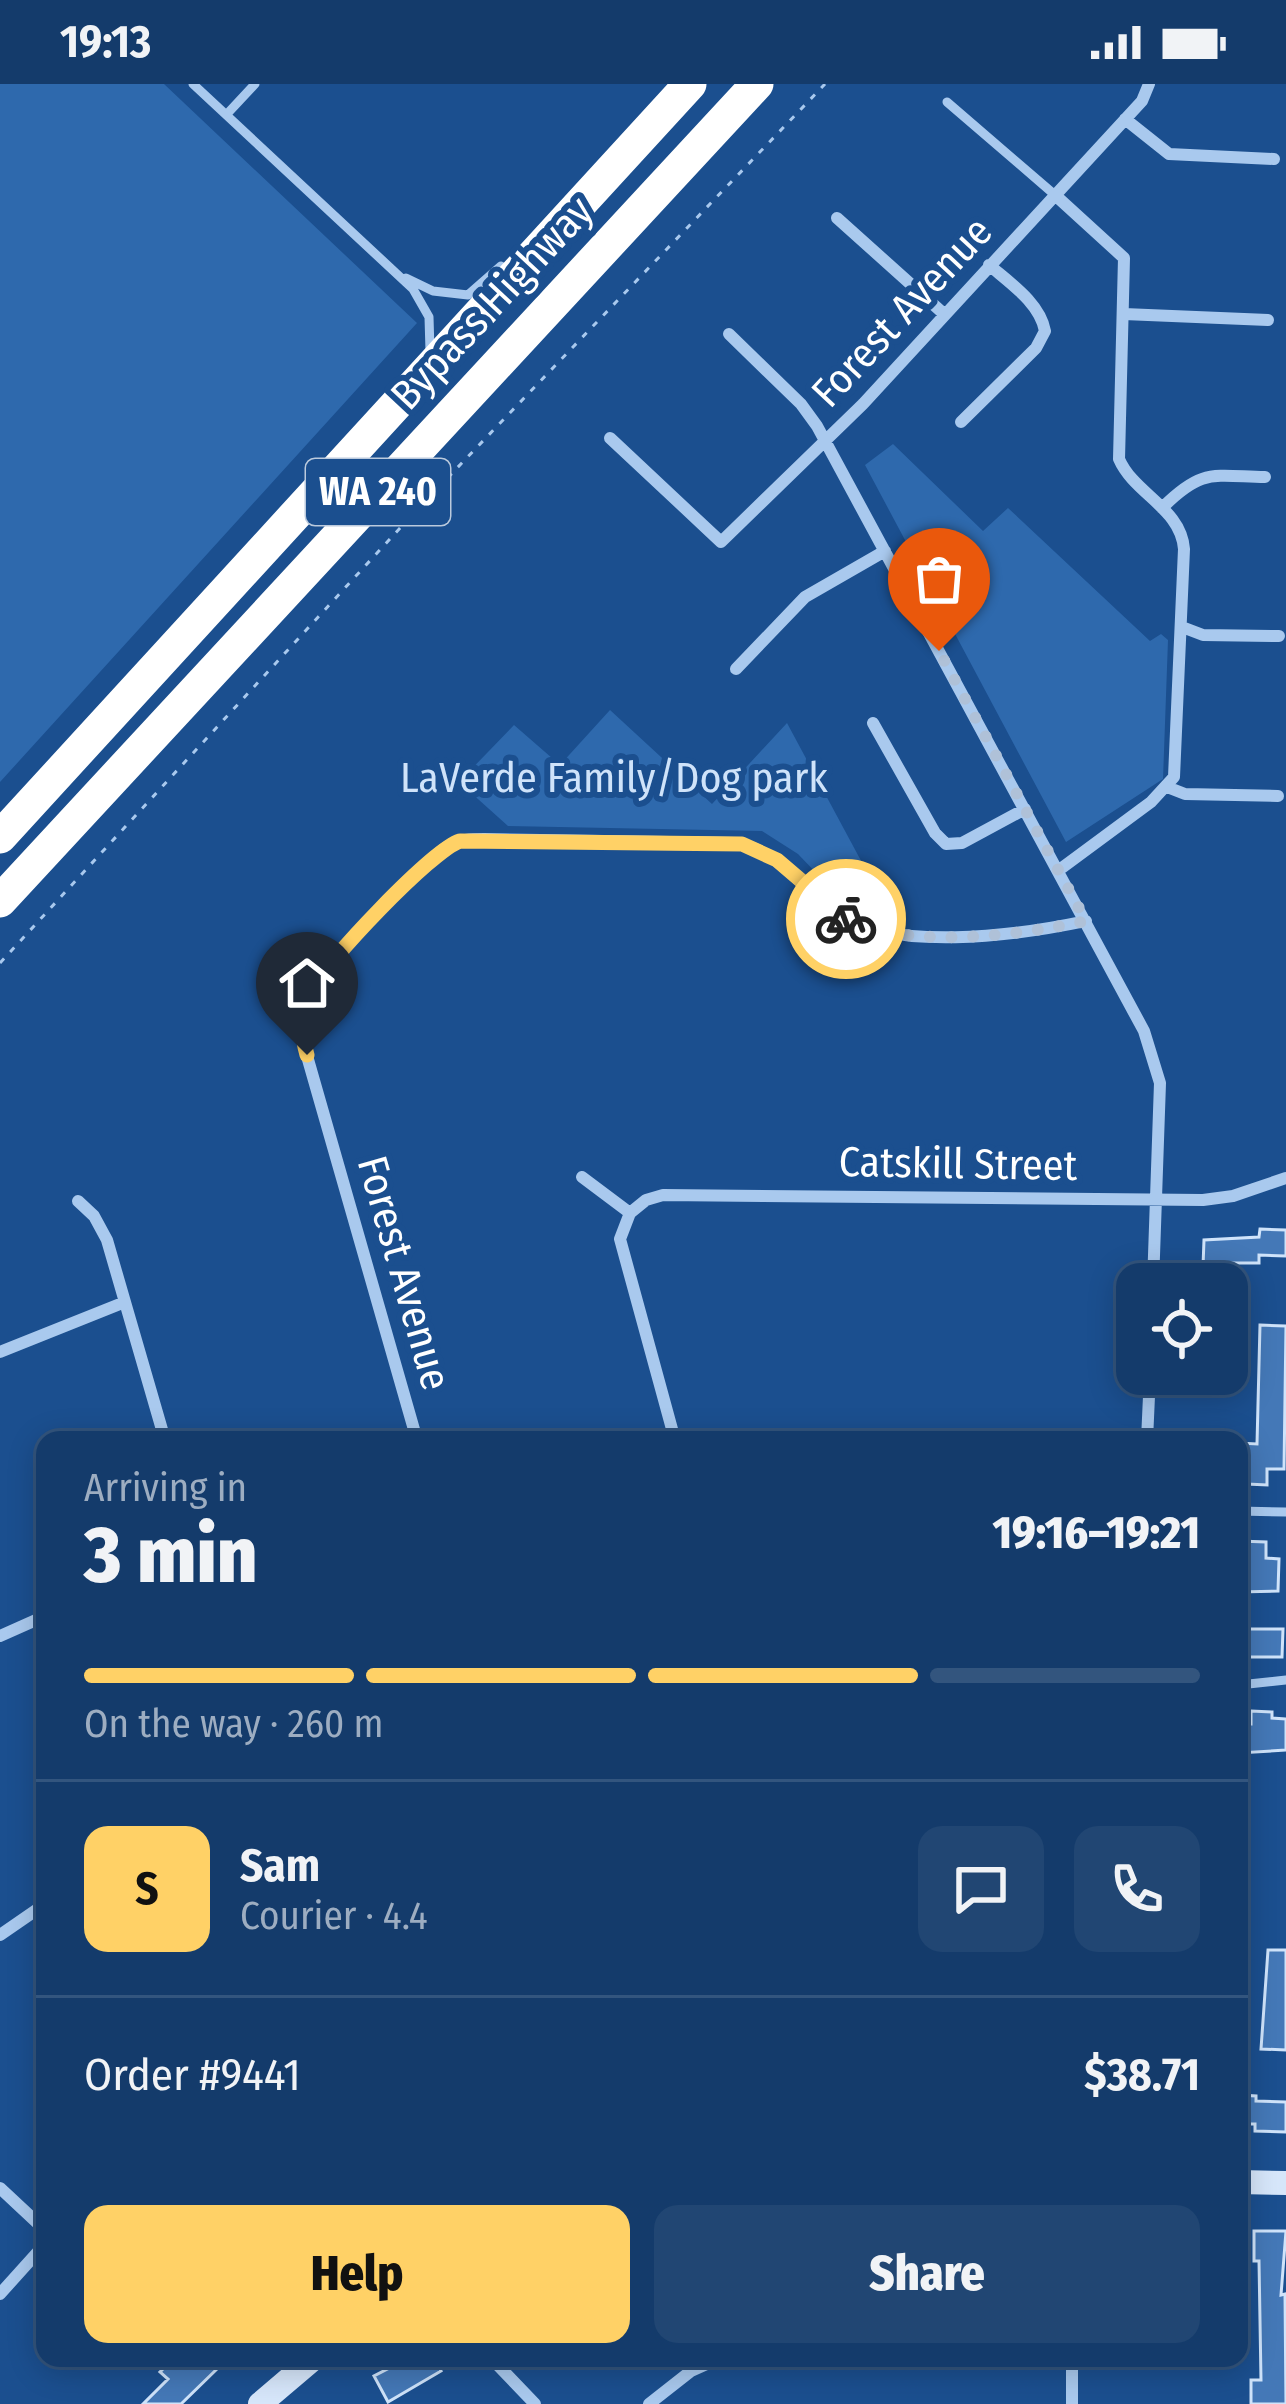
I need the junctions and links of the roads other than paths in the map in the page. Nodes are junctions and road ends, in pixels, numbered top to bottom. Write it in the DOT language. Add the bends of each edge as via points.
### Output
graph roads {
  1 [pos="194,84"];
  2 [pos="255,84"];
  3 [pos="690,84"];
  4 [pos="757,84"];
  5 [pos="1149,84"];
  6 [pos="947,102"];
  7 [pos="226,114"];
  8 [pos="1125,119"];
  9 [pos="1274,159"];
  10 [pos="592,193"];
  11 [pos="1054,195"];
  12 [pos="560,208"];
  13 [pos="838,218"];
  14 [pos="506,261"];
  15 [pos="989,266"];
  16 [pos="397,272"];
  17 [pos="944,314"];
  18 [pos="1124,314"];
  19 [pos="1268,320"];
  20 [pos="729,334"];
  21 [pos="428,375"];
  22 [pos="961,422"];
  23 [pos="610,438"];
  24 [pos="826,442"];
  25 [pos="1265,477"];
  26 [pos="1162,508"];
  27 [pos="885,551"];
  28 [pos="1182,627"];
  29 [pos="1279,636"];
  30 [pos="736,669"];
  31 [pos="873,723"];
  32 [pos="1167,787"];
  33 [pos="1278,796"];
  34 [pos="1025,809"];
  35 [pos="0,837"];
  36 [pos="1059,871"];
  37 [pos="0,901"];
  38 [pos="1086,921"];
  39 [pos="582,1177"];
  40 [pos="1286,1178"];
  41 [pos="1157,1199"];
  42 [pos="78,1201"];
  43 [pos="630,1213"];
  44 [pos="1155,1263"];
  45 [pos="125,1302"];
  46 [pos="0,1352"];
  47 [pos="1149,1395"];
  48 [pos="162,1431"];
  49 [pos="415,1431"];
  50 [pos="672,1431"];
  51 [pos="1147,1431"];
  52 [pos="1248,1510"];
  53 [pos="1286,1512"];
  54 [pos="36,1620"];
  55 [pos="0,1636"];
  56 [pos="1286,1680"];
  57 [pos="1248,1684"];
  58 [pos="36,1910"];
  59 [pos="0,1935"];
  60 [pos="1248,2182"];
  61 [pos="1286,2183"];
  62 [pos="0,2188"];
  63 [pos="36,2222"];
  64 [pos="36,2254"];
  65 [pos="0,2294"];
  66 [pos="303,2367"];
  67 [pos="500,2367"];
  68 [pos="700,2367"];
  69 [pos="1072,2367"];
  70 [pos="260,2404"];
  71 [pos="535,2404"];
  72 [pos="649,2404"];
  73 [pos="1072,2404"];
  1 -- 7 [label="lane"];
  2 -- 7 [label="lane"];
  3 -- 10 [label="highway, Bypass Highway / WA 240"];
  4 -- 37 [label="highway, Bypass Highway / WA 240"];
  5 -- 8 [label="street, Forest Avenue"];
  6 -- 11 [label="lane"];
  7 -- 16 [label="lane"];
  8 -- 9 [label="street" via="1169,154"];
  8 -- 11 [label="street, Forest Avenue"];
  10 -- 12 [label="lane"];
  10 -- 21 [label="highway, Bypass Highway / WA 240"];
  11 -- 15 [label="street, Forest Avenue"];
  11 -- 18 [label="street" via="1124,258"];
  13 -- 17 [label="street"];
  14 -- 16 [label="lane" via="468,295 433,291"];
  15 -- 17 [label="street, Forest Avenue"];
  15 -- 22 [label="street" via="1030,302 1046,331"];
  16 -- 21 [label="lane" via="429,317"];
  17 -- 24 [label="street, Forest Avenue"];
  18 -- 19 [label="street"];
  18 -- 26 [label="street" via="1118,455"];
  20 -- 24 [label="street" via="801,404"];
  21 -- 35 [label="highway, Bypass Highway / WA 240"];
  23 -- 24 [label="street, Forest Avenue" via="721,542"];
  24 -- 27 [label="street"];
  25 -- 26 [label="street" via="1201,477"];
  26 -- 28 [label="street" via="1184,537"];
  27 -- 30 [label="street" via="798,603"];
  27 -- 34 [label="street"];
  28 -- 29 [label="street"];
  28 -- 32 [label="street" via="1178,756"];
  31 -- 34 [label="street" via="946,844"];
  32 -- 33 [label="street"];
  32 -- 36 [label="street"];
  34 -- 36 [label="street"];
  36 -- 38 [label="street"];
  38 -- 41 [label="street" via="1156,1062"];
  38 -- 49 [label="street, Forest Avenue" via="1014,934 888,934 849,921 777,860 742,844 452,843 318,979 303,1017 307,1055"];
  39 -- 43 [label="street"];
  40 -- 41 [label="street, Catskill Street" via="1218,1199"];
  41 -- 43 [label="street, Catskill Street" via="663,1195"];
  41 -- 44 [label="street"];
  42 -- 45 [label="street" via="107,1240"];
  43 -- 50 [label="street" via="621,1252"];
  45 -- 46 [label="street"];
  45 -- 48 [label="street"];
  47 -- 51 [label="street"];
  52 -- 53 [label="lane"];
  54 -- 55 [label="street"];
  56 -- 57 [label="lane"];
  58 -- 59 [label="street"];
  60 -- 61 [label="street"];
  62 -- 63 [label="street"];
  64 -- 65 [label="street"];
  66 -- 70 [label="street"];
  67 -- 71 [label="street"];
  68 -- 72 [label="street"];
  69 -- 73 [label="street"];
}
